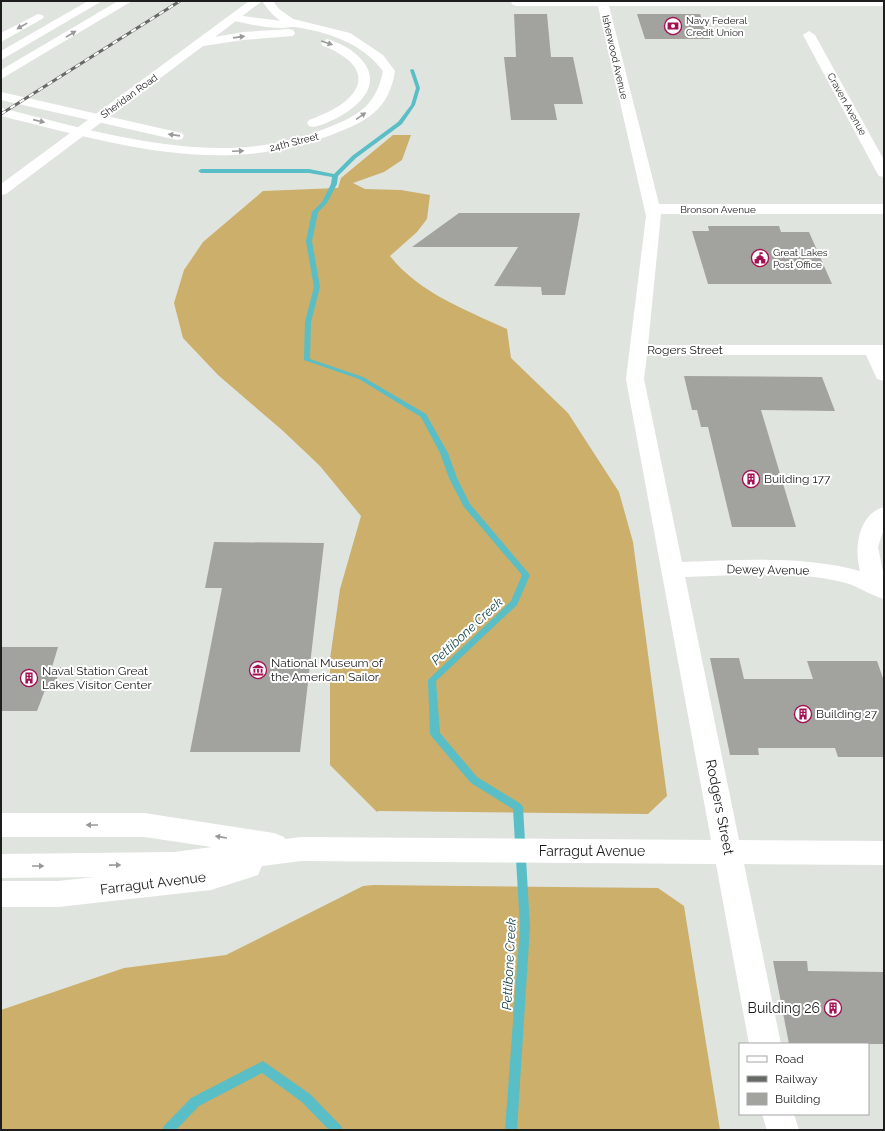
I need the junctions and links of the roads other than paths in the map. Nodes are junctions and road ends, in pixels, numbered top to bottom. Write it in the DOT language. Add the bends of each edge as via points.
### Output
graph roads {
  1 [pos="96,1"];
  2 [pos="126,1"];
  3 [pos="256,1"];
  4 [pos="267,1"];
  5 [pos="602,2"];
  6 [pos="517,3"];
  7 [pos="884,4"];
  8 [pos="47,12"];
  9 [pos="232,20"];
  10 [pos="291,28"];
  11 [pos="809,35"];
  12 [pos="1,38"];
  13 [pos="201,43"];
  14 [pos="1,56"];
  15 [pos="1,76"];
  16 [pos="1,96"];
  17 [pos="1,112"];
  18 [pos="300,128"];
  19 [pos="207,138"];
  20 [pos="242,138"];
  21 [pos="222,139"];
  22 [pos="884,173"];
  23 [pos="1,191"];
  24 [pos="652,209"];
  25 [pos="884,209"];
  26 [pos="638,350"];
  27 [pos="878,350"];
  28 [pos="884,375"];
  29 [pos="884,514"];
  30 [pos="673,570"];
  31 [pos="879,587"];
  32 [pos="1,825"];
  33 [pos="301,849"];
  34 [pos="728,851"];
  35 [pos="884,853"];
  36 [pos="1,866"];
  37 [pos="1,894"];
  38 [pos="765,1043"];
  39 [pos="778,1115"];
  40 [pos="783,1130"];
  1 -- 14 [label="main road"];
  15 -- 2 [label="main road, one-way"];
  3 -- 9 [label="main road, Sheridan Road"];
  4 -- 10 [label="main road"];
  5 -- 6 [label="main road"];
  5 -- 7 [label="main road"];
  5 -- 24 [label="main road, Isherwood Avenue"];
  8 -- 12 [label="main road, one-way"];
  9 -- 10 [label="main road, 24th Street"];
  9 -- 13 [label="main road, Sheridan Road"];
  13 -- 10 [label="main road, one-way"];
  17 -- 10 [label="main road, 24th Street, one-way" via="154,147 219,152 262,150 298,143 333,132 360,118 378,103 387,88 389,71 379,58 346,36"];
  10 -- 18 [label="main road, 24th Street, one-way" via="344,50 364,70 366,79 361,92 347,107 326,119"];
  11 -- 22 [label="main road, Craven Avenue"];
  13 -- 23 [label="main road, Sheridan Road"];
  19 -- 16 [label="main road, one-way" via="168,134"];
  20 -- 21 [label="main road"];
  24 -- 25 [label="main road, Bronson Avenue"];
  24 -- 26 [label="main road" via="654,216"];
  26 -- 27 [label="main road, Rogers Street"];
  26 -- 30 [label="main road, Rogers Street" via="635,378"];
  27 -- 28 [label="main road"];
  29 -- 31 [label="main road" via="867,540 866,557"];
  30 -- 31 [label="main road, Dewey Avenue" via="802,568 840,574"];
  30 -- 34 [label="main road, Rodgers Street"];
  33 -- 32 [label="main road, Farragut Avenue, one-way" via="144,825"];
  33 -- 34 [label="main road, Farragut Avenue"];
  36 -- 33 [label="main road, Farragut Avenue, one-way" via="174,864"];
  33 -- 37 [label="main road, Farragut Avenue" via="211,877 58,894"];
  34 -- 35 [label="main road, Farragut Avenue"];
  34 -- 38 [label="main road, Rodgers Street"];
  39 -- 40 [label="main road"];
}
